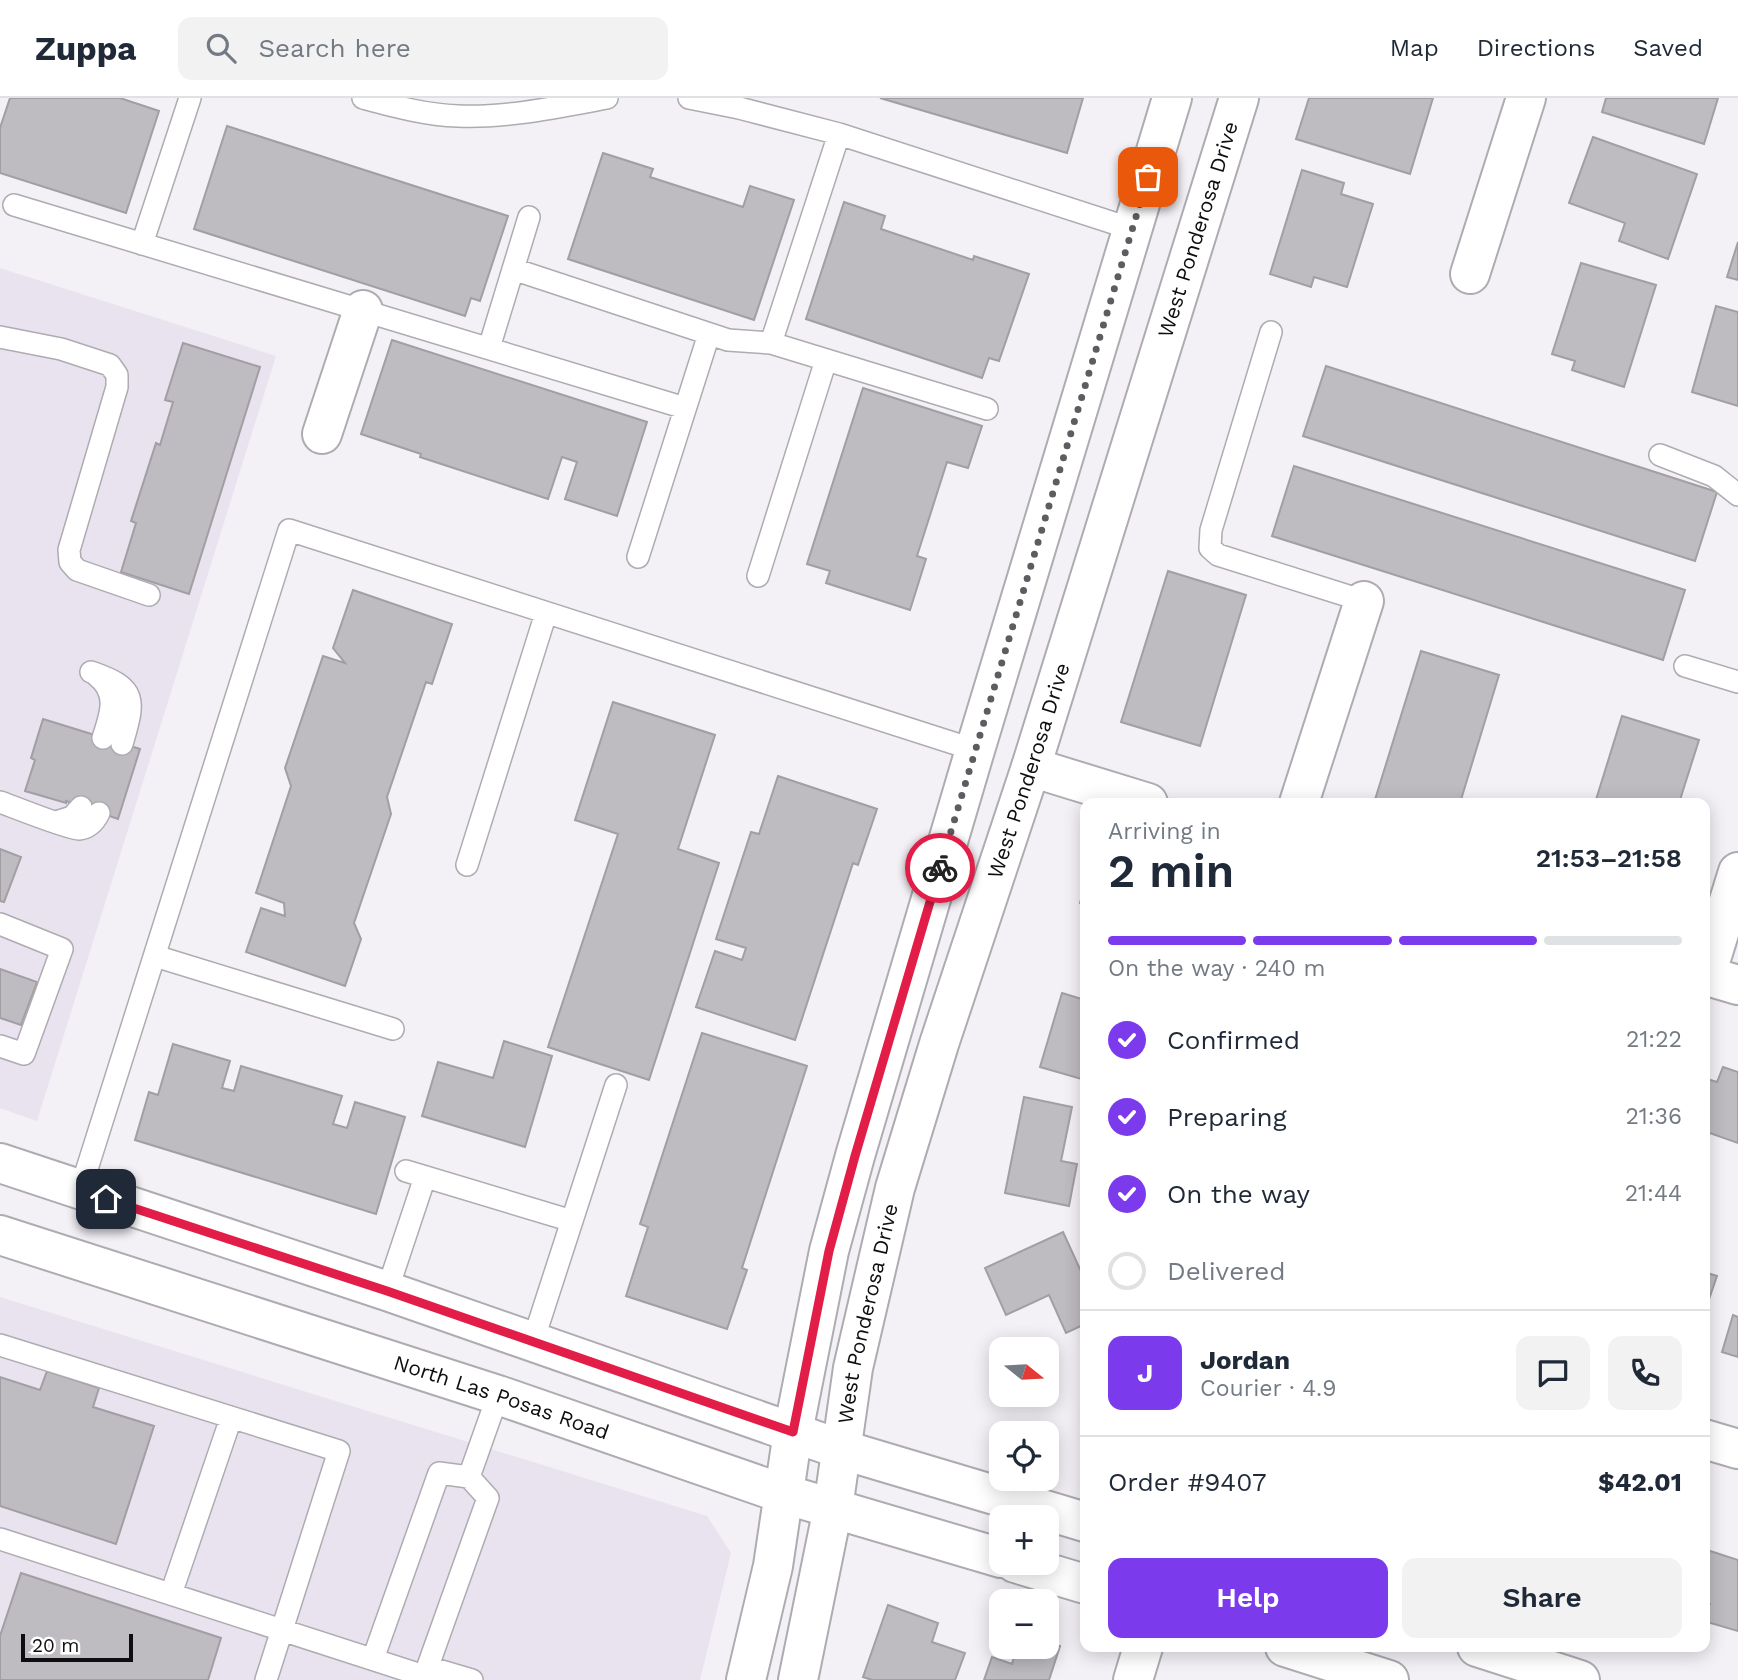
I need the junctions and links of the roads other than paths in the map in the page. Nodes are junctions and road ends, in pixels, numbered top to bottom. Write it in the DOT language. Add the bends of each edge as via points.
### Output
graph roads {
  1 [pos="190,98"];
  2 [pos="363,98"];
  3 [pos="607,98"];
  4 [pos="689,98"];
  5 [pos="1172,98"];
  6 [pos="1239,98"];
  7 [pos="1525,98"];
  8 [pos="566,102"];
  9 [pos="839,134"];
  10 [pos="14,205"];
  11 [pos="529,217"];
  12 [pos="1132,229"];
  13 [pos="142,244"];
  14 [pos="513,269"];
  15 [pos="1470,274"];
  16 [pos="363,310"];
  17 [pos="1271,332"];
  18 [pos="709,334"];
  19 [pos="0,337"];
  20 [pos="771,343"];
  21 [pos="489,348"];
  22 [pos="826,360"];
  23 [pos="685,408"];
  24 [pos="987,409"];
  25 [pos="322,434"];
  26 [pos="1660,455"];
  27 [pos="1738,495"];
  28 [pos="638,557"];
  29 [pos="758,576"];
  30 [pos="149,595"];
  31 [pos="1364,601"];
  32 [pos="547,613"];
  33 [pos="1685,666"];
  34 [pos="91,672"];
  35 [pos="1738,682"];
  36 [pos="113,741"];
  37 [pos="975,750"];
  38 [pos="1031,767"];
  39 [pos="1132,798"];
  40 [pos="1301,798"];
  41 [pos="0,802"];
  42 [pos="90,810"];
  43 [pos="467,864"];
  44 [pos="1738,872"];
  45 [pos="0,924"];
  46 [pos="155,956"];
  47 [pos="1716,978"];
  48 [pos="393,1029"];
  49 [pos="0,1046"];
  50 [pos="616,1086"];
  51 [pos="0,1163"];
  52 [pos="80,1191"];
  53 [pos="572,1221"];
  54 [pos="0,1235"];
  55 [pos="387,1291"];
  56 [pos="533,1341"];
  57 [pos="0,1345"];
  58 [pos="498,1395"];
  59 [pos="231,1418"];
  60 [pos="793,1432"];
  61 [pos="1710,1440"];
  62 [pos="840,1449"];
  63 [pos="1738,1449"];
  64 [pos="469,1477"];
  65 [pos="784,1494"];
  66 [pos="833,1507"];
  67 [pos="1080,1521"];
  68 [pos="0,1539"];
  69 [pos="989,1555"];
  70 [pos="1055,1575"];
  71 [pos="1080,1582"];
  72 [pos="171,1594"];
  73 [pos="282,1630"];
  74 [pos="1141,1652"];
  75 [pos="1301,1652"];
  76 [pos="1493,1652"];
  77 [pos="373,1659"];
  78 [pos="425,1674"];
  79 [pos="266,1680"];
  80 [pos="472,1680"];
  81 [pos="746,1680"];
  82 [pos="798,1680"];
  83 [pos="1133,1680"];
  84 [pos="1389,1680"];
  85 [pos="1580,1680"];
  1 -- 13 [label="lane"];
  2 -- 8 [label="lane" via="457,116 496,115"];
  3 -- 8 [label="lane"];
  4 -- 9 [label="lane"];
  5 -- 12 [label="main road"];
  6 -- 38 [label="main road, West Ponderosa Drive"];
  7 -- 15 [label="main road"];
  9 -- 12 [label="lane"];
  9 -- 20 [label="lane"];
  10 -- 13 [label="lane"];
  11 -- 14 [label="lane"];
  12 -- 37 [label="main road"];
  13 -- 16 [label="lane"];
  14 -- 18 [label="lane"];
  14 -- 21 [label="lane"];
  16 -- 21 [label="lane"];
  16 -- 25 [label="main road"];
  17 -- 31 [label="lane" via="1211,530 1210,548 1218,555"];
  18 -- 20 [label="lane"];
  18 -- 23 [label="lane"];
  19 -- 30 [label="lane" via="61,349 110,366 117,375 69,550 70,562 77,570"];
  20 -- 22 [label="lane"];
  21 -- 23 [label="lane"];
  22 -- 24 [label="lane"];
  22 -- 29 [label="lane"];
  23 -- 28 [label="lane"];
  26 -- 27 [label="lane" via="1714,476"];
  31 -- 40 [label="main road"];
  32 -- 37 [label="lane"];
  32 -- 43 [label="lane"];
  32 -- 46 [label="lane" via="289,530"];
  33 -- 35 [label="lane"];
  34 -- 36 [label="lane" via="111,692"];
  37 -- 38 [label="main road"];
  37 -- 60 [label="main road" via="832,1239"];
  38 -- 39 [label="main road"];
  38 -- 62 [label="main road, West Ponderosa Drive" via="895,1188 858,1345"];
  41 -- 42 [label="lane" via="81,829 95,821"];
  44 -- 47 [label="main road"];
  45 -- 49 [label="lane" via="62,949 24,1054"];
  46 -- 48 [label="lane"];
  46 -- 52 [label="lane"];
  50 -- 53 [label="lane"];
  51 -- 52 [label="main road"];
  52 -- 55 [label="main road"];
  53 -- 55 [label="lane" via="416,1174"];
  53 -- 56 [label="lane"];
  54 -- 58 [label="main road, North Las Posas Road"];
  55 -- 56 [label="main road"];
  56 -- 60 [label="main road"];
  57 -- 59 [label="lane"];
  58 -- 64 [label="lane"];
  58 -- 65 [label="main road, North Las Posas Road"];
  59 -- 72 [label="lane"];
  59 -- 73 [label="lane" via="339,1451"];
  60 -- 62 [label="main road"];
  60 -- 65 [label="main road"];
  61 -- 63 [label="main road"];
  62 -- 66 [label="main road, West Ponderosa Drive"];
  62 -- 67 [label="main road"];
  64 -- 77 [label="lane" via="439,1473"];
  64 -- 78 [label="lane" via="488,1498"];
  65 -- 66 [label="main road, North Las Posas Road"];
  65 -- 81 [label="main road" via="773,1566"];
  66 -- 69 [label="main road, North Las Posas Road"];
  66 -- 82 [label="main road, West Ponderosa Drive"];
  68 -- 72 [label="lane"];
  70 -- 71 [label="main road"];
  72 -- 73 [label="lane"];
  73 -- 77 [label="lane"];
  73 -- 79 [label="lane"];
  74 -- 83 [label="main road"];
  75 -- 84 [label="main road"];
  76 -- 85 [label="main road"];
  77 -- 78 [label="lane"];
  78 -- 80 [label="lane"];
}
